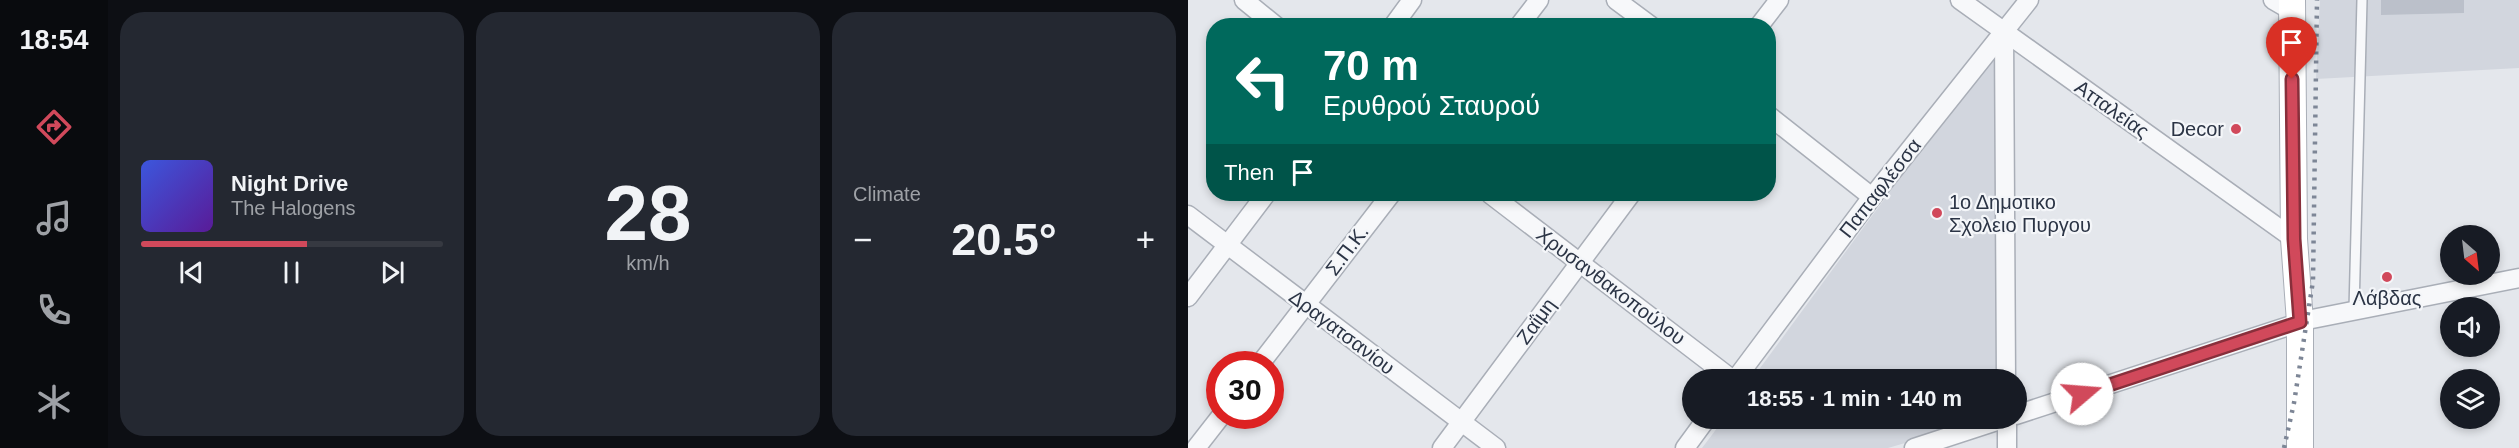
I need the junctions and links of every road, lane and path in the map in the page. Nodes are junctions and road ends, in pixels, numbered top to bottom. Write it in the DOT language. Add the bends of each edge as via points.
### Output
graph roads {
  1 [pos="1244,0"];
  2 [pos="1412,0"];
  3 [pos="1539,0"];
  4 [pos="1616,0"];
  5 [pos="1779,0"];
  6 [pos="1960,0"];
  7 [pos="2029,0"];
  8 [pos="2362,0"];
  9 [pos="2285,4"];
  10 [pos="1266,18"];
  11 [pos="1399,18"];
  12 [pos="1525,18"];
  13 [pos="1640,18"];
  14 [pos="1765,18"];
  15 [pos="2004,33"];
  16 [pos="1776,121"];
  17 [pos="1872,197"];
  18 [pos="1261,201"];
  19 [pos="1385,201"];
  20 [pos="1499,201"];
  21 [pos="1626,201"];
  22 [pos="1188,215"];
  23 [pos="2294,239"];
  24 [pos="1227,245"];
  25 [pos="1580,261"];
  26 [pos="2519,278"];
  27 [pos="1188,297"];
  28 [pos="1305,305"];
  29 [pos="2354,310"];
  30 [pos="2300,322"];
  31 [pos="1270,351"];
  32 [pos="1720,369"];
  33 [pos="1742,369"];
  34 [pos="2006,369"];
  35 [pos="2027,411"];
  36 [pos="1462,423"];
  37 [pos="1211,429"];
  38 [pos="1699,429"];
  39 [pos="1972,429"];
  40 [pos="2006,429"];
  41 [pos="1196,448"];
  42 [pos="1442,448"];
  43 [pos="1496,448"];
  44 [pos="1685,448"];
  45 [pos="1914,448"];
  46 [pos="2007,448"];
  47 [pos="2300,448"];
  1 -- 10 [label="street"];
  2 -- 11 [label="street"];
  3 -- 12 [label="street"];
  4 -- 13 [label="street"];
  5 -- 14 [label="street"];
  6 -- 15 [label="street, Ατταλείας"];
  7 -- 15 [label="street, Παπαφλέσσα"];
  8 -- 29 [label="lane"];
  9 -- 23 [label="main road"];
  15 -- 17 [label="street, Παπαφλέσσα"];
  15 -- 23 [label="street, Ατταλείας"];
  15 -- 34 [label="street"];
  16 -- 17 [label="street"];
  17 -- 33 [label="street, Παπαφλέσσα"];
  18 -- 24 [label="street"];
  19 -- 28 [label="street, Σ.Π.Κ."];
  20 -- 25 [label="street, Χρυσανθακοπούλου"];
  21 -- 25 [label="street, Ζαΐμη"];
  22 -- 24 [label="street, Δραγατσανίου"];
  23 -- 30 [label="main road"];
  24 -- 27 [label="street"];
  24 -- 28 [label="street, Δραγατσανίου"];
  25 -- 32 [label="street, Χρυσανθακοπούλου"];
  25 -- 36 [label="street, Ζαΐμη"];
  26 -- 29 [label="street"];
  28 -- 31 [label="street, Σ.Π.Κ."];
  28 -- 36 [label="street, Δραγατσανίου"];
  29 -- 30 [label="street"];
  30 -- 35 [label="street"];
  30 -- 47 [label="main road"];
  36 -- 42 [label="street, Ζαΐμη"];
  36 -- 43 [label="street, Δραγατσανίου"];
  37 -- 41 [label="street"];
  38 -- 44 [label="street"];
  39 -- 45 [label="street"];
  40 -- 46 [label="street"];
}
